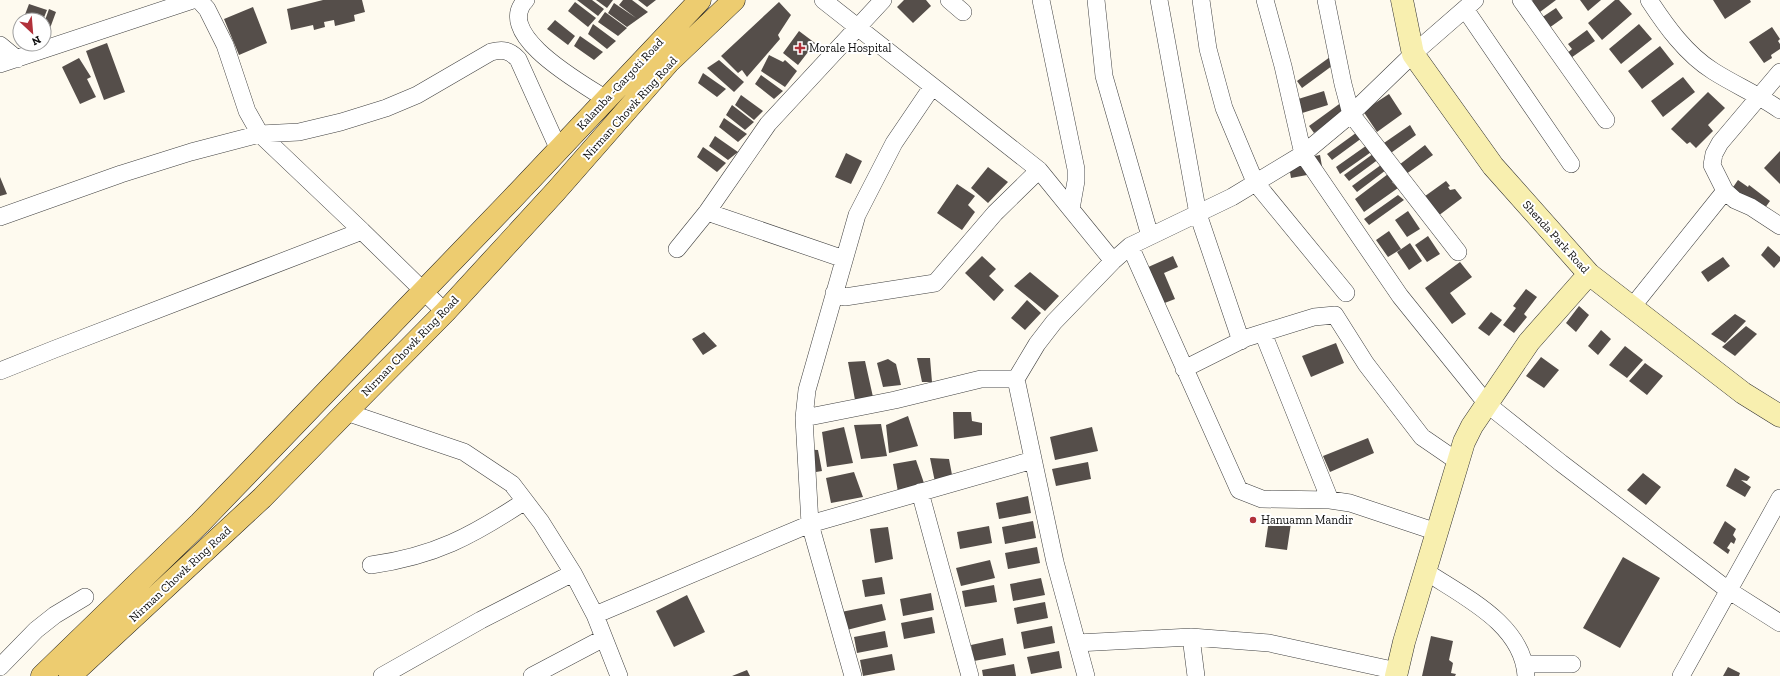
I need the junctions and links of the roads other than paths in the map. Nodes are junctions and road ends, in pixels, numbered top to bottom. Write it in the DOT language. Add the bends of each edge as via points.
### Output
graph roads {
  1 [pos="193,0"];
  2 [pos="199,0"];
  3 [pos="526,0"];
  4 [pos="734,0"];
  5 [pos="823,0"];
  6 [pos="883,0"];
  7 [pos="949,0"];
  8 [pos="1041,0"];
  9 [pos="1096,0"];
  10 [pos="1159,0"];
  11 [pos="1201,0"];
  12 [pos="1265,0"];
  13 [pos="1326,0"];
  14 [pos="1402,0"];
  15 [pos="1521,0"];
  16 [pos="1649,0"];
  17 [pos="698,1"];
  18 [pos="1470,5"];
  19 [pos="963,12"];
  20 [pos="856,27"];
  21 [pos="0,45"];
  22 [pos="1413,54"];
  23 [pos="18,59"];
  24 [pos="0,64"];
  25 [pos="1780,72"];
  26 [pos="932,87"];
  27 [pos="1759,95"];
  28 [pos="606,99"];
  29 [pos="1780,110"];
  30 [pos="1351,114"];
  31 [pos="1606,120"];
  32 [pos="260,134"];
  33 [pos="559,150"];
  34 [pos="1303,154"];
  35 [pos="1571,164"];
  36 [pos="1039,170"];
  37 [pos="1255,182"];
  38 [pos="1724,191"];
  39 [pos="1071,209"];
  40 [pos="707,212"];
  41 [pos="1198,214"];
  42 [pos="0,217"];
  43 [pos="1778,222"];
  44 [pos="362,231"];
  45 [pos="1150,236"];
  46 [pos="1130,246"];
  47 [pos="676,249"];
  48 [pos="1458,252"];
  49 [pos="844,259"];
  50 [pos="1113,260"];
  51 [pos="1589,274"];
  52 [pos="422,291"];
  53 [pos="834,293"];
  54 [pos="1346,293"];
  55 [pos="1632,307"];
  56 [pos="445,312"];
  57 [pos="1263,333"];
  58 [pos="1241,341"];
  59 [pos="1184,369"];
  60 [pos="0,371"];
  61 [pos="1016,379"];
  62 [pos="1487,404"];
  63 [pos="346,412"];
  64 [pos="1780,416"];
  65 [pos="804,418"];
  66 [pos="1033,460"];
  67 [pos="1457,461"];
  68 [pos="920,492"];
  69 [pos="1780,498"];
  70 [pos="1330,500"];
  71 [pos="525,501"];
  72 [pos="810,524"];
  73 [pos="1437,532"];
  74 [pos="371,565"];
  75 [pos="1425,571"];
  76 [pos="573,573"];
  77 [pos="1728,590"];
  78 [pos="86,597"];
  79 [pos="595,615"];
  80 [pos="1780,623"];
  81 [pos="1191,637"];
  82 [pos="604,638"];
  83 [pos="1077,643"];
  84 [pos="1572,664"];
  85 [pos="0,667"];
  86 [pos="1526,670"];
  87 [pos="1397,674"];
  88 [pos="42,676"];
  89 [pos="70,676"];
  90 [pos="382,676"];
  91 [pos="532,676"];
  92 [pos="619,676"];
  93 [pos="853,676"];
  94 [pos="970,676"];
  95 [pos="1086,676"];
  96 [pos="1196,676"];
  97 [pos="1681,676"];
  1 -- 23 [label="street"];
  2 -- 32 [label="street" via="207,9 225,45 247,111"];
  3 -- 28 [label="street" via="521,6 518,18 525,35 536,50"];
  4 -- 56 [label="main road, Nirman Chowk Ring Road" via="669,62"];
  5 -- 20 [label="street"];
  6 -- 20 [label="street"];
  7 -- 19 [label="street"];
  8 -- 39 [label="street" via="1076,169"];
  9 -- 45 [label="street" via="1104,76"];
  10 -- 41 [label="street"];
  11 -- 37 [label="street" via="1208,49 1224,108"];
  12 -- 34 [label="street"];
  13 -- 30 [label="street"];
  14 -- 22 [label="main road, Shenda Park Road"];
  15 -- 31 [label="street"];
  16 -- 27 [label="street" via="1668,28 1695,57 1712,70"];
  17 -- 28 [label="main road, Kalamba -Gargoti Road"];
  18 -- 22 [label="street"];
  18 -- 35 [label="street"];
  20 -- 26 [label="street"];
  20 -- 40 [label="street" via="768,124"];
  21 -- 23 [label="street"];
  22 -- 30 [label="street"];
  22 -- 51 [label="main road, Shenda Park Road" via="1492,166"];
  23 -- 24 [label="street"];
  25 -- 27 [label="street"];
  26 -- 36 [label="street"];
  26 -- 49 [label="street" via="890,149 857,215"];
  27 -- 29 [label="street"];
  27 -- 38 [label="street" via="1714,154 1712,164"];
  28 -- 33 [label="main road, Kalamba -Gargoti Road"];
  30 -- 34 [label="street"];
  30 -- 48 [label="street"];
  32 -- 33 [label="street" via="299,132 386,108 417,95 497,51 512,53 518,59"];
  32 -- 42 [label="street" via="121,174"];
  32 -- 44 [label="street"];
  33 -- 52 [label="main road, Kalamba -Gargoti Road"];
  34 -- 37 [label="street"];
  34 -- 62 [label="street" via="1400,296"];
  36 -- 39 [label="street"];
  36 -- 53 [label="street" via="995,213 935,283 845,297"];
  37 -- 41 [label="street"];
  37 -- 54 [label="street"];
  38 -- 43 [label="street" via="1735,200"];
  38 -- 55 [label="street"];
  39 -- 50 [label="street"];
  40 -- 47 [label="street"];
  40 -- 49 [label="street"];
  41 -- 45 [label="street"];
  41 -- 58 [label="street"];
  44 -- 52 [label="street"];
  44 -- 60 [label="street"];
  45 -- 46 [label="street"];
  46 -- 50 [label="street"];
  46 -- 59 [label="street"];
  49 -- 53 [label="street"];
  50 -- 61 [label="street" via="1054,322"];
  51 -- 55 [label="main road, Shenda Park Road"];
  51 -- 62 [label="main road" via="1529,342"];
  52 -- 56 [label="street"];
  52 -- 88 [label="main road, Kalamba -Gargoti Road" via="200,523"];
  53 -- 65 [label="street" via="807,390"];
  55 -- 64 [label="main road, Shenda Park Road" via="1742,392"];
  56 -- 63 [label="main road, Nirman Chowk Ring Road"];
  57 -- 58 [label="street"];
  57 -- 67 [label="street" via="1314,317 1335,315 1366,364 1422,437"];
  57 -- 70 [label="street"];
  58 -- 59 [label="street"];
  59 -- 70 [label="street" via="1239,490 1262,499"];
  61 -- 65 [label="street" via="981,379 895,400"];
  61 -- 66 [label="street"];
  62 -- 67 [label="main road" via="1472,426"];
  62 -- 77 [label="street"];
  63 -- 71 [label="street" via="464,452 512,484"];
  63 -- 89 [label="main road, Nirman Chowk Ring Road" via="262,498"];
  65 -- 72 [label="street"];
  66 -- 68 [label="street"];
  66 -- 83 [label="street" via="1055,562"];
  67 -- 73 [label="main road"];
  68 -- 72 [label="street"];
  68 -- 94 [label="street"];
  69 -- 77 [label="street"];
  70 -- 73 [label="street" via="1350,503"];
  71 -- 74 [label="street" via="487,526 444,548 399,561"];
  71 -- 76 [label="street" via="542,522"];
  72 -- 79 [label="street"];
  72 -- 93 [label="street"];
  73 -- 75 [label="main road"];
  75 -- 86 [label="street" via="1504,625 1518,647"];
  75 -- 87 [label="main road"];
  76 -- 79 [label="street"];
  76 -- 90 [label="street" via="481,620"];
  77 -- 80 [label="street"];
  77 -- 97 [label="street"];
  78 -- 85 [label="street" via="55,615 36,630"];
  79 -- 82 [label="street"];
  81 -- 83 [label="street"];
  81 -- 87 [label="street" via="1269,643"];
  81 -- 96 [label="street"];
  82 -- 91 [label="street"];
  82 -- 92 [label="street"];
  83 -- 95 [label="street"];
  84 -- 86 [label="street"];
}
